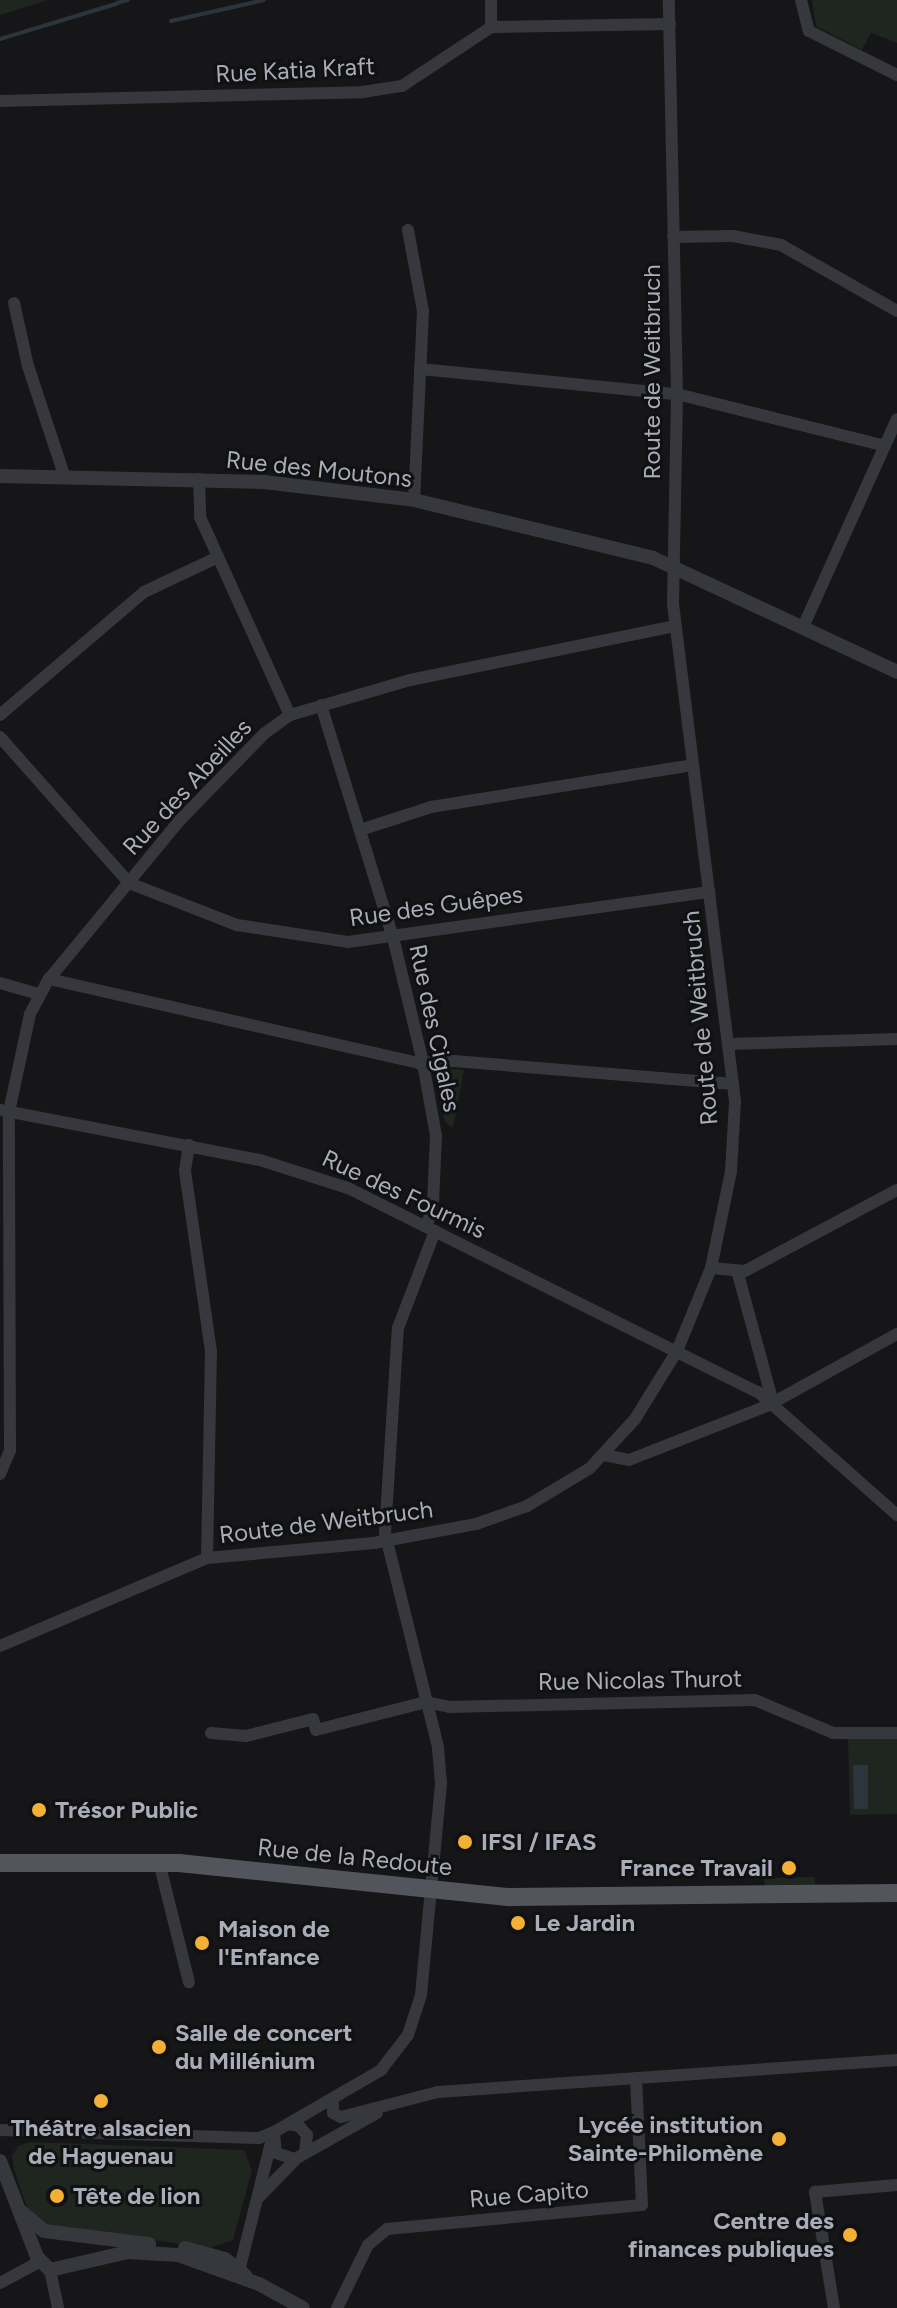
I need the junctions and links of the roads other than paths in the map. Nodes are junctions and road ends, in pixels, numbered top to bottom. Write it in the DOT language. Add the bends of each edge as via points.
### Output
graph roads {
  1 [pos="491,0"];
  2 [pos="669,0"];
  3 [pos="801,0"];
  4 [pos="670,24"];
  5 [pos="491,27"];
  6 [pos="897,75"];
  7 [pos="0,101"];
  8 [pos="408,230"];
  9 [pos="673,237"];
  10 [pos="14,303"];
  11 [pos="897,311"];
  12 [pos="420,369"];
  13 [pos="677,394"];
  14 [pos="897,419"];
  15 [pos="885,446"];
  16 [pos="64,475"];
  17 [pos="0,476"];
  18 [pos="199,479"];
  19 [pos="414,500"];
  20 [pos="218,557"];
  21 [pos="674,566"];
  22 [pos="676,626"];
  23 [pos="803,627"];
  24 [pos="897,672"];
  25 [pos="321,705"];
  26 [pos="0,715"];
  27 [pos="290,715"];
  28 [pos="0,737"];
  29 [pos="693,765"];
  30 [pos="360,830"];
  31 [pos="129,883"];
  32 [pos="710,892"];
  33 [pos="393,937"];
  34 [pos="49,979"];
  35 [pos="0,983"];
  36 [pos="38,994"];
  37 [pos="897,1039"];
  38 [pos="728,1044"];
  39 [pos="423,1063"];
  40 [pos="733,1084"];
  41 [pos="4,1111"];
  42 [pos="189,1145"];
  43 [pos="897,1190"];
  44 [pos="430,1229"];
  45 [pos="711,1268"];
  46 [pos="738,1274"];
  47 [pos="897,1334"];
  48 [pos="677,1351"];
  49 [pos="5,1358"];
  50 [pos="773,1403"];
  51 [pos="604,1455"];
  52 [pos="0,1474"];
  53 [pos="897,1515"];
  54 [pos="386,1540"];
  55 [pos="207,1558"];
  56 [pos="0,1646"];
  57 [pos="426,1702"];
  58 [pos="211,1733"];
  59 [pos="897,1733"];
  60 [pos="159,1862"];
  61 [pos="0,1863"];
  62 [pos="432,1890"];
  63 [pos="897,1893"];
  64 [pos="189,1982"];
  65 [pos="897,2060"];
  66 [pos="636,2078"];
  67 [pos="436,2092"];
  68 [pos="328,2107"];
  69 [pos="288,2124"];
  70 [pos="0,2130"];
  71 [pos="273,2135"];
  72 [pos="303,2151"];
  73 [pos="0,2161"];
  74 [pos="897,2185"];
  75 [pos="12,2194"];
  76 [pos="256,2200"];
  77 [pos="59,2234"];
  78 [pos="42,2261"];
  79 [pos="66,2267"];
  80 [pos="238,2273"];
  81 [pos="0,2283"];
  82 [pos="58,2308"];
  83 [pos="303,2308"];
  84 [pos="337,2308"];
  85 [pos="834,2308"];
  1 -- 5 [label="street"];
  2 -- 4 [label="street, Route de Weitbruch"];
  3 -- 6 [label="street" via="809,31"];
  4 -- 5 [label="street"];
  4 -- 9 [label="street, Route de Weitbruch"];
  5 -- 7 [label="street, Rue Katia Kraft" via="402,86 363,92"];
  8 -- 12 [label="street" via="423,311"];
  9 -- 11 [label="street" via="733,236 781,245"];
  9 -- 13 [label="street, Route de Weitbruch"];
  10 -- 16 [label="street" via="28,366"];
  12 -- 13 [label="street"];
  12 -- 19 [label="street"];
  13 -- 15 [label="street"];
  13 -- 21 [label="street, Route de Weitbruch"];
  14 -- 15 [label="street"];
  15 -- 23 [label="street"];
  16 -- 17 [label="street, Rue des Moutons"];
  16 -- 18 [label="street, Rue des Moutons"];
  18 -- 19 [label="street, Rue des Moutons"];
  18 -- 20 [label="street" via="200,517"];
  19 -- 21 [label="street, Rue des Moutons"];
  20 -- 26 [label="street" via="144,592"];
  20 -- 27 [label="street"];
  21 -- 22 [label="street, Route de Weitbruch"];
  21 -- 23 [label="street, Rue des Moutons"];
  22 -- 25 [label="street, Rue des Abeilles" via="410,680"];
  22 -- 29 [label="street, Route de Weitbruch"];
  23 -- 24 [label="street, Rue des Moutons"];
  25 -- 27 [label="street, Rue des Abeilles"];
  25 -- 30 [label="street, Rue des Cigales"];
  27 -- 31 [label="street, Rue des Abeilles" via="265,733 180,820"];
  28 -- 31 [label="street"];
  29 -- 30 [label="street" via="431,807"];
  29 -- 32 [label="street, Route de Weitbruch"];
  30 -- 33 [label="street, Rue des Cigales"];
  31 -- 33 [label="street, Rue des Guêpes" via="237,925 310,940"];
  31 -- 34 [label="street, Rue des Abeilles"];
  32 -- 33 [label="street, Rue des Guêpes"];
  32 -- 38 [label="street, Route de Weitbruch"];
  33 -- 39 [label="street, Rue des Cigales"];
  34 -- 36 [label="street, Rue des Abeilles"];
  34 -- 39 [label="street"];
  35 -- 36 [label="street"];
  36 -- 41 [label="street, Rue des Abeilles"];
  37 -- 38 [label="street"];
  38 -- 40 [label="street, Route de Weitbruch"];
  39 -- 40 [label="street"];
  39 -- 44 [label="street, Rue des Cigales" via="436,1136"];
  40 -- 45 [label="street, Route de Weitbruch" via="731,1171"];
  41 -- 42 [label="street, Rue des Fourmis"];
  41 -- 49 [label="street, Rue des Abeilles"];
  42 -- 44 [label="street, Rue des Fourmis" via="304,1172"];
  42 -- 55 [label="street" via="185,1171 211,1351"];
  43 -- 46 [label="street"];
  44 -- 48 [label="street, Rue des Fourmis"];
  44 -- 54 [label="street, Rue des Cigales" via="398,1328"];
  45 -- 46 [label="street"];
  45 -- 48 [label="street, Route de Weitbruch"];
  46 -- 50 [label="street"];
  47 -- 50 [label="street"];
  48 -- 50 [label="street, Rue des Fourmis"];
  48 -- 51 [label="street, Route de Weitbruch" via="650,1398"];
  49 -- 52 [label="street, Rue des Abeilles" via="10,1451"];
  50 -- 51 [label="street" via="629,1460"];
  50 -- 53 [label="street, Rue des Fourmis"];
  51 -- 54 [label="street, Route de Weitbruch" via="527,1506 476,1524"];
  54 -- 55 [label="street, Route de Weitbruch"];
  54 -- 57 [label="street, Rue des Cigales"];
  55 -- 56 [label="street, Route de Weitbruch"];
  57 -- 58 [label="street" via="316,1730 313,1719 246,1736"];
  57 -- 59 [label="street, Rue Nicolas Thurot" via="449,1707 755,1700 833,1733"];
  57 -- 62 [label="street, Rue des Cigales" via="442,1794"];
  60 -- 61 [label="main road, Rue de la Redoute"];
  60 -- 62 [label="main road, Rue de la Redoute"];
  60 -- 64 [label="street"];
  62 -- 63 [label="main road, Rue de la Redoute" via="539,1898"];
  62 -- 68 [label="street, Rue des Cigales" via="413,2024 388,2063"];
  65 -- 66 [label="street"];
  66 -- 67 [label="street"];
  66 -- 84 [label="street, Rue Capito" via="642,2205 387,2229 368,2245"];
  67 -- 68 [label="street" via="345,2116"];
  67 -- 72 [label="street" via="378,2112"];
  68 -- 69 [label="street, Rue des Cigales"];
  68 -- 72 [label="street" via="313,2124"];
  69 -- 71 [label="street, Rue des Cigales"];
  69 -- 72 [label="street" via="304,2130"];
  70 -- 71 [label="street"];
  71 -- 72 [label="street" via="276,2153"];
  71 -- 76 [label="street"];
  72 -- 76 [label="street"];
  73 -- 75 [label="street"];
  74 -- 85 [label="street" via="815,2192"];
  75 -- 77 [label="street" via="33,2225"];
  75 -- 78 [label="street"];
  76 -- 80 [label="street"];
  77 -- 78 [label="street" via="44,2236"];
  77 -- 79 [label="street" via="74,2253"];
  77 -- 80 [label="street" via="198,2250 225,2259"];
  78 -- 79 [label="street"];
  78 -- 81 [label="street"];
  78 -- 82 [label="street"];
  79 -- 80 [label="street" via="114,2254 158,2253"];
  80 -- 83 [label="street"];
}
